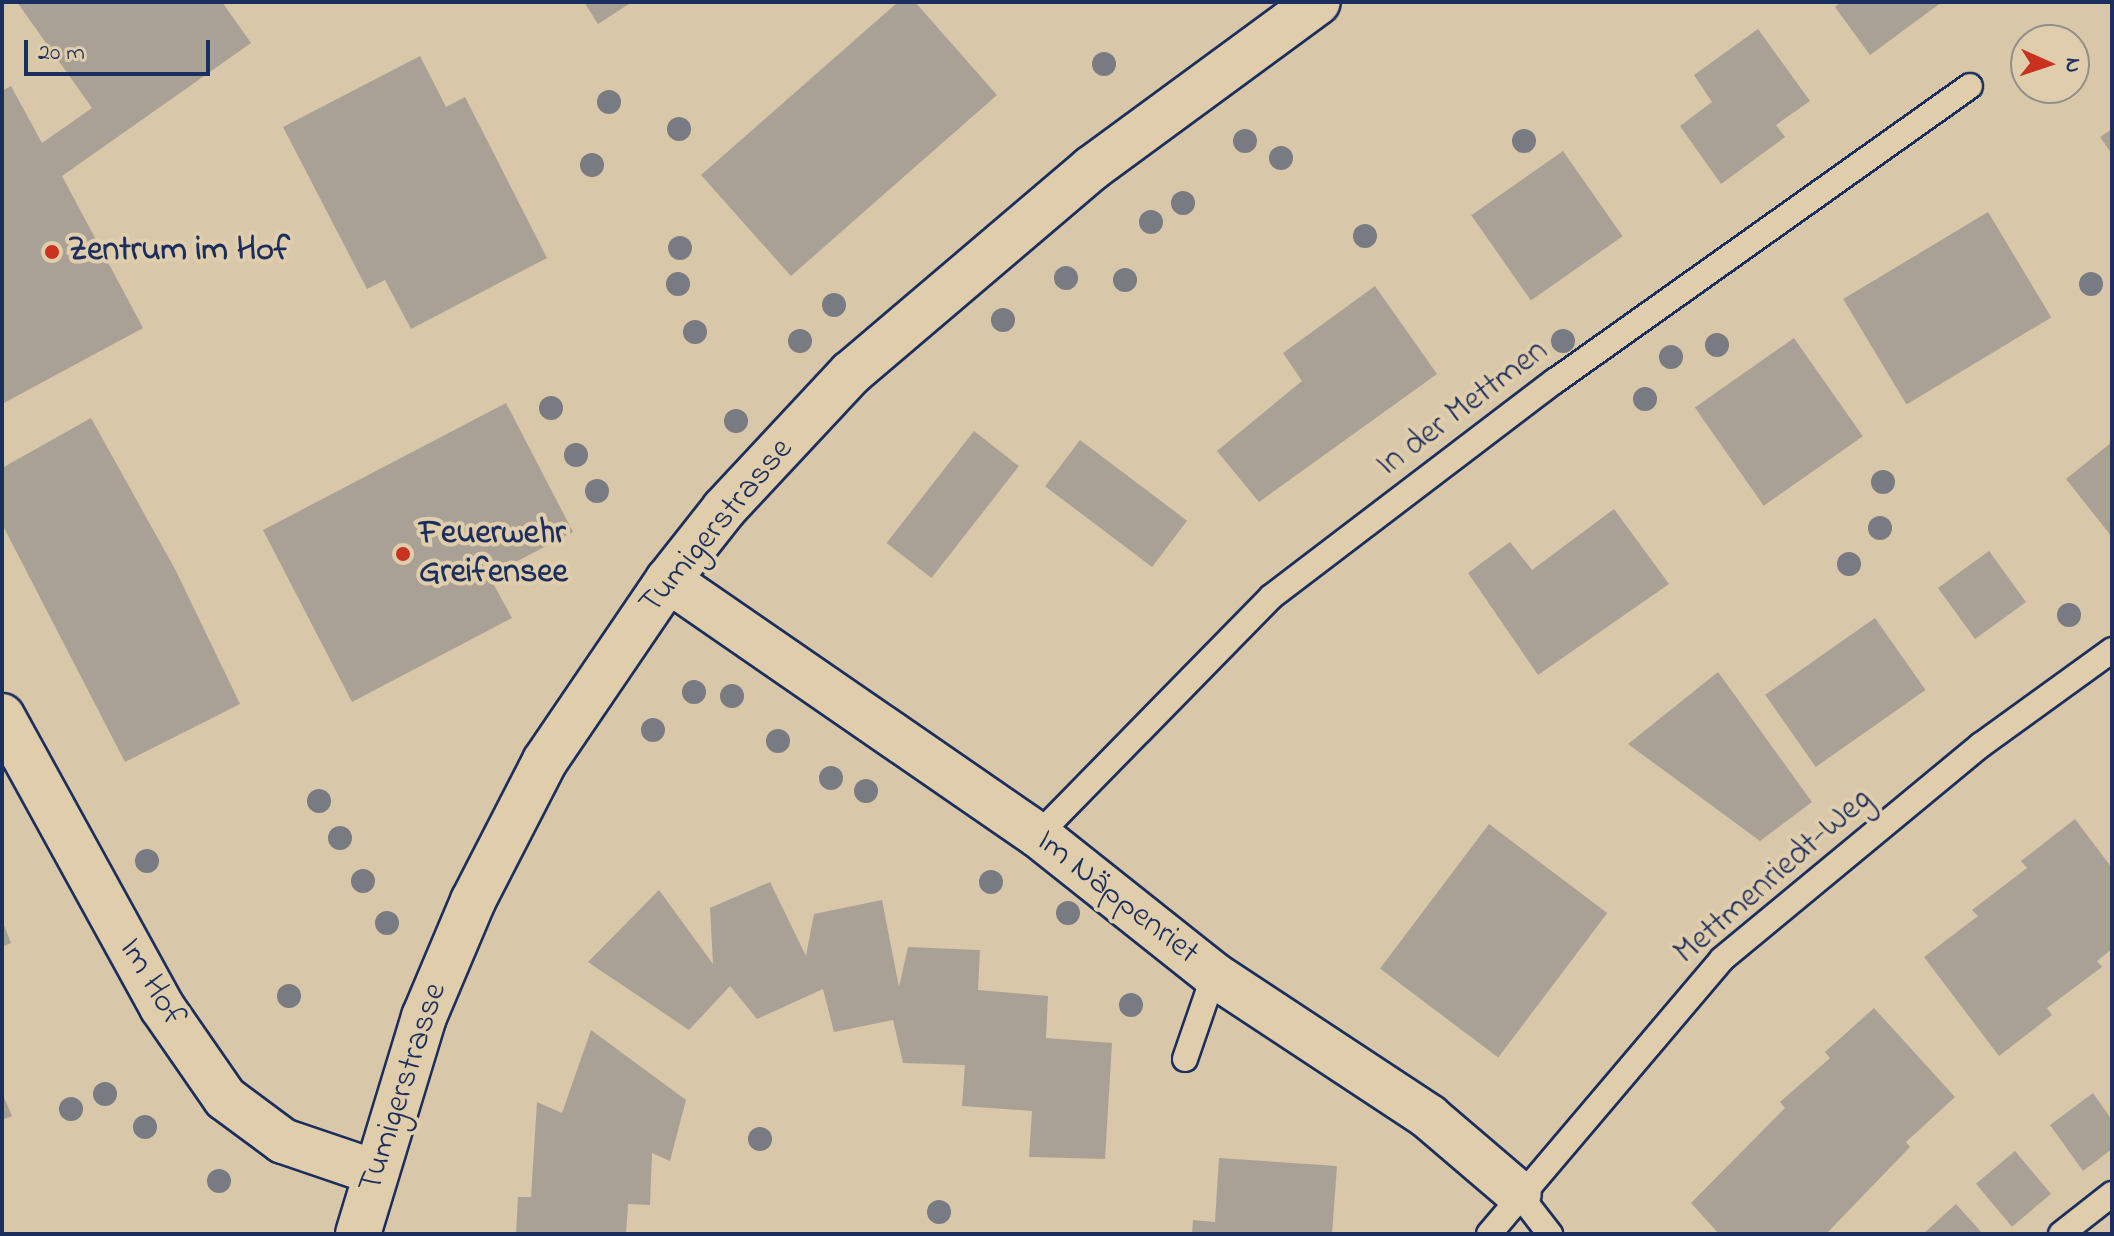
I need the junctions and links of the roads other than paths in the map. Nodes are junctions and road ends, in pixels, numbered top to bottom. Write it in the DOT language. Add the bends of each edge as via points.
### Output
graph roads {
  1 [pos="1318,2"];
  2 [pos="1970,86"];
  3 [pos="668,580"];
  4 [pos="2112,650"];
  5 [pos="2,716"];
  6 [pos="1038,835"];
  7 [pos="1214,975"];
  8 [pos="1185,1059"];
  9 [pos="374,1172"];
  10 [pos="1519,1194"];
  11 [pos="2112,1194"];
  12 [pos="358,1234"];
  13 [pos="1489,1234"];
  14 [pos="1550,1234"];
  15 [pos="2061,1234"];
  1 -- 3 [label="street, Tumigerstrasse" via="1092,168 851,373 724,509"];
  2 -- 6 [label="lane, In der Mettmen" via="1555,381 1271,597"];
  3 -- 6 [label="street, Im Näppenriet"];
  3 -- 9 [label="street, Tumigerstrasse" via="545,761 473,901 424,1017"];
  4 -- 10 [label="lane, Mettmenriedt-Weg" via="1981,745 1722,959"];
  5 -- 9 [label="street, Im Hof" via="162,1007 225,1098 283,1141"];
  6 -- 7 [label="street, Im Näppenriet"];
  7 -- 8 [label="lane"];
  7 -- 10 [label="street, Im Näppenriet" via="1429,1117"];
  9 -- 12 [label="street, Tumigerstrasse"];
  10 -- 13 [label="lane"];
  10 -- 14 [label="lane"];
  11 -- 15 [label="lane"];
}
